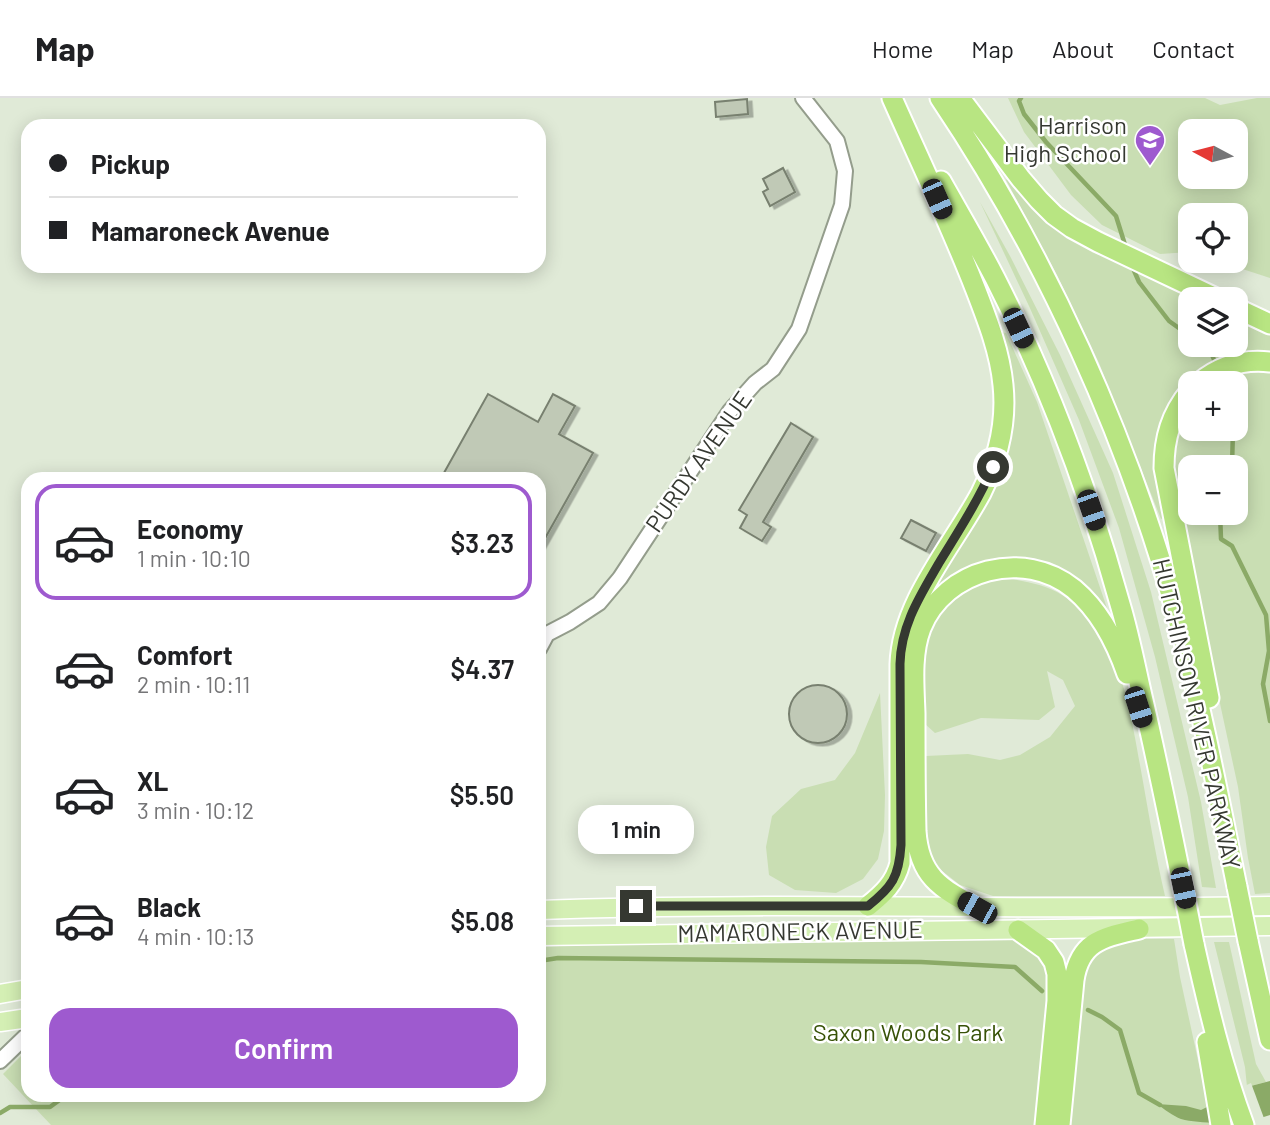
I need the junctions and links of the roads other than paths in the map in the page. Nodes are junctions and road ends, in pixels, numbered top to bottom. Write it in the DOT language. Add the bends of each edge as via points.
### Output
graph roads {
  1 [pos="803,98"];
  2 [pos="892,98"];
  3 [pos="940,98"];
  4 [pos="960,98"];
  5 [pos="1192,287"];
  6 [pos="1248,314"];
  7 [pos="1270,324"];
  8 [pos="1270,362"];
  9 [pos="1218,371"];
  10 [pos="1178,408"];
  11 [pos="546,636"];
  12 [pos="1160,773"];
  13 [pos="1223,817"];
  14 [pos="868,906"];
  15 [pos="1270,906"];
  16 [pos="977,908"];
  17 [pos="546,910"];
  18 [pos="1270,926"];
  19 [pos="1139,929"];
  20 [pos="1018,930"];
  21 [pos="546,936"];
  22 [pos="21,990"];
  23 [pos="0,994"];
  24 [pos="21,1019"];
  25 [pos="0,1022"];
  26 [pos="1270,1040"];
  27 [pos="21,1041"];
  28 [pos="0,1061"];
  29 [pos="1218,1072"];
  30 [pos="1045,1125"];
  31 [pos="1060,1125"];
  32 [pos="1221,1125"];
  33 [pos="1244,1125"];
  1 -- 11 [label="street, PURDY AVENUE" via="837,141 845,170 842,205 799,329 773,369 730,411 620,578 599,603"];
  2 -- 12 [label="highway, HUTCHINSON RIVER PARKWAY" via="995,278 1062,429 1121,606"];
  2 -- 14 [label="highway" via="982,306 1002,374 1004,415 987,480 904,630 900,863 890,886"];
  3 -- 13 [label="highway, HUTCHINSON RIVER PARKWAY" via="1046,280 1117,438 1176,612"];
  4 -- 5 [label="highway" via="1021,180 1062,221"];
  6 -- 7 [label="highway"];
  8 -- 9 [label="highway" via="1242,362"];
  10 -- 13 [label="highway" via="1168,428 1164,468 1212,712"];
  12 -- 16 [label="highway" via="1118,652 1100,618 1074,589 1043,572 1010,567 985,571 956,584 932,608 915,649 916,840 920,858 936,882"];
  12 -- 29 [label="highway, HUTCHINSON RIVER PARKWAY, bridge"];
  13 -- 26 [label="highway, HUTCHINSON RIVER PARKWAY, bridge"];
  14 -- 16 [label="main road, MAMARONECK AVENUE"];
  14 -- 17 [label="main road, MAMARONECK AVENUE"];
  15 -- 16 [label="main road, MAMARONECK AVENUE"];
  18 -- 19 [label="main road, MAMARONECK AVENUE"];
  19 -- 20 [label="main road, MAMARONECK AVENUE"];
  19 -- 31 [label="highway" via="1098,940 1078,962"];
  20 -- 21 [label="main road, MAMARONECK AVENUE"];
  20 -- 30 [label="highway" via="1046,950 1057,974"];
  22 -- 23 [label="main road"];
  24 -- 25 [label="main road"];
  27 -- 28 [label="street"];
  29 -- 32 [label="highway"];
  29 -- 33 [label="highway"];
}
